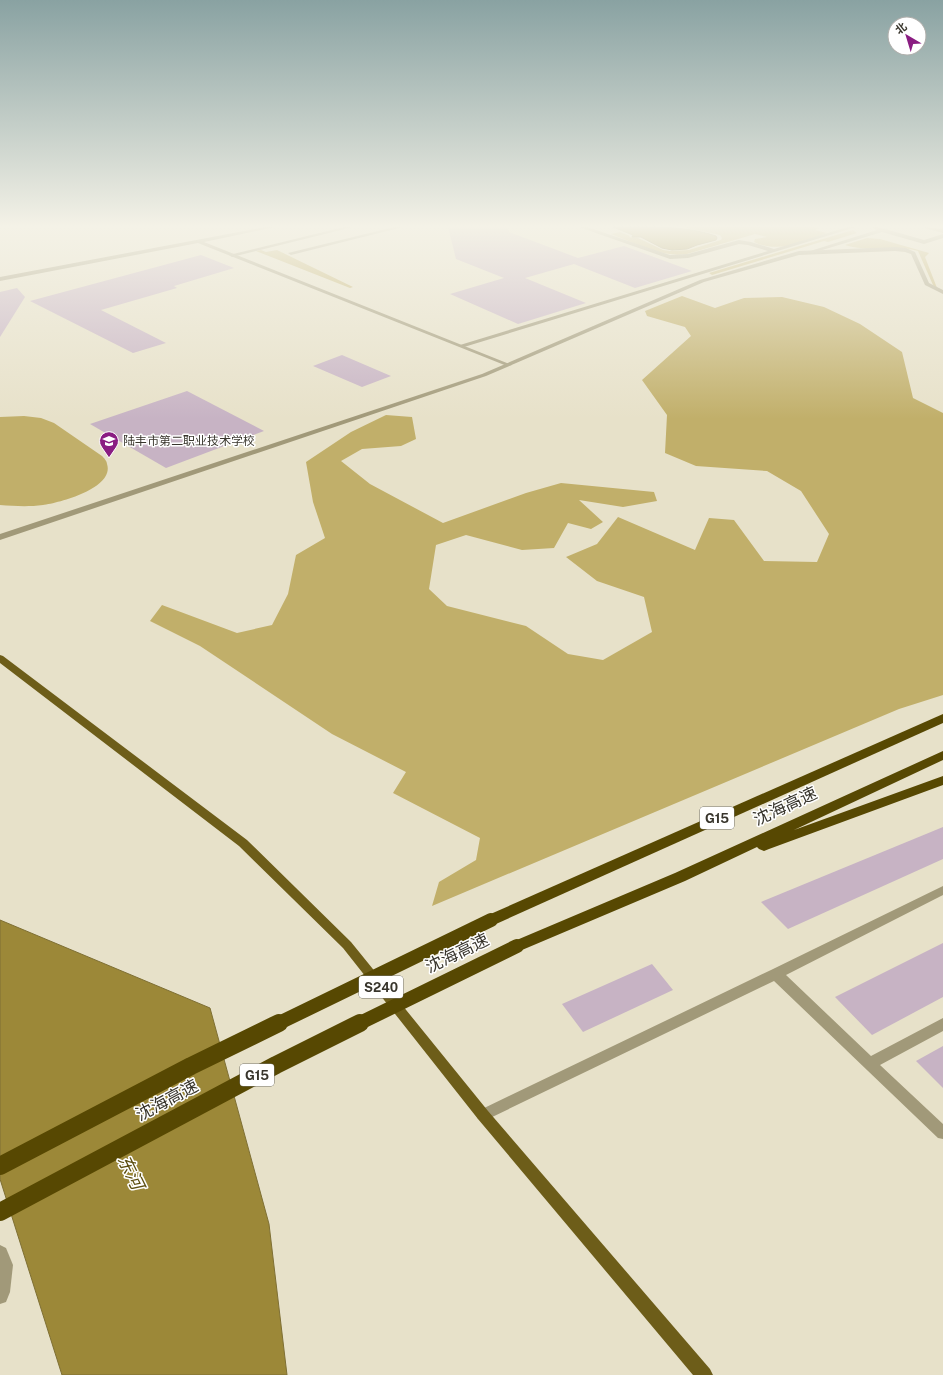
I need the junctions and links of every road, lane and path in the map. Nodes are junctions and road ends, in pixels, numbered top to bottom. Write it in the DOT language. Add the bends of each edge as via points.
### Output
graph roads {
  1 [pos="323,291"];
  2 [pos="642,291"];
  3 [pos="678,291"];
  4 [pos="462,346"];
  5 [pos="509,364"];
  6 [pos="0,537"];
  7 [pos="0,658"];
  8 [pos="943,718"];
  9 [pos="943,755"];
  10 [pos="943,780"];
  11 [pos="680,877"];
  12 [pos="943,890"];
  13 [pos="776,974"];
  14 [pos="943,1024"];
  15 [pos="869,1064"];
  16 [pos="483,1115"];
  17 [pos="943,1134"];
  18 [pos="0,1166"];
  19 [pos="0,1212"];
  20 [pos="0,1253"];
  21 [pos="0,1296"];
  22 [pos="704,1375"];
  1 -- 4 [label="street"];
  2 -- 4 [label="street"];
  3 -- 5 [label="street"];
  4 -- 5 [label="street"];
  5 -- 6 [label="street" via="484,375"];
  7 -- 16 [label="main road, S240" via="243,843 346,945"];
  8 -- 18 [label="highway, 沈海高速 / G15, bridge" via="491,920 191,1066"];
  9 -- 11 [label="highway, 沈海高速 / G15"];
  10 -- 11 [label="highway"];
  11 -- 19 [label="highway, 沈海高速 / G15, bridge" via="517,946 276,1065"];
  12 -- 13 [label="street"];
  13 -- 15 [label="street"];
  13 -- 16 [label="street"];
  14 -- 15 [label="street"];
  15 -- 17 [label="street"];
  16 -- 22 [label="main road, S240"];
  20 -- 21 [label="street" via="5,1265"];
}
